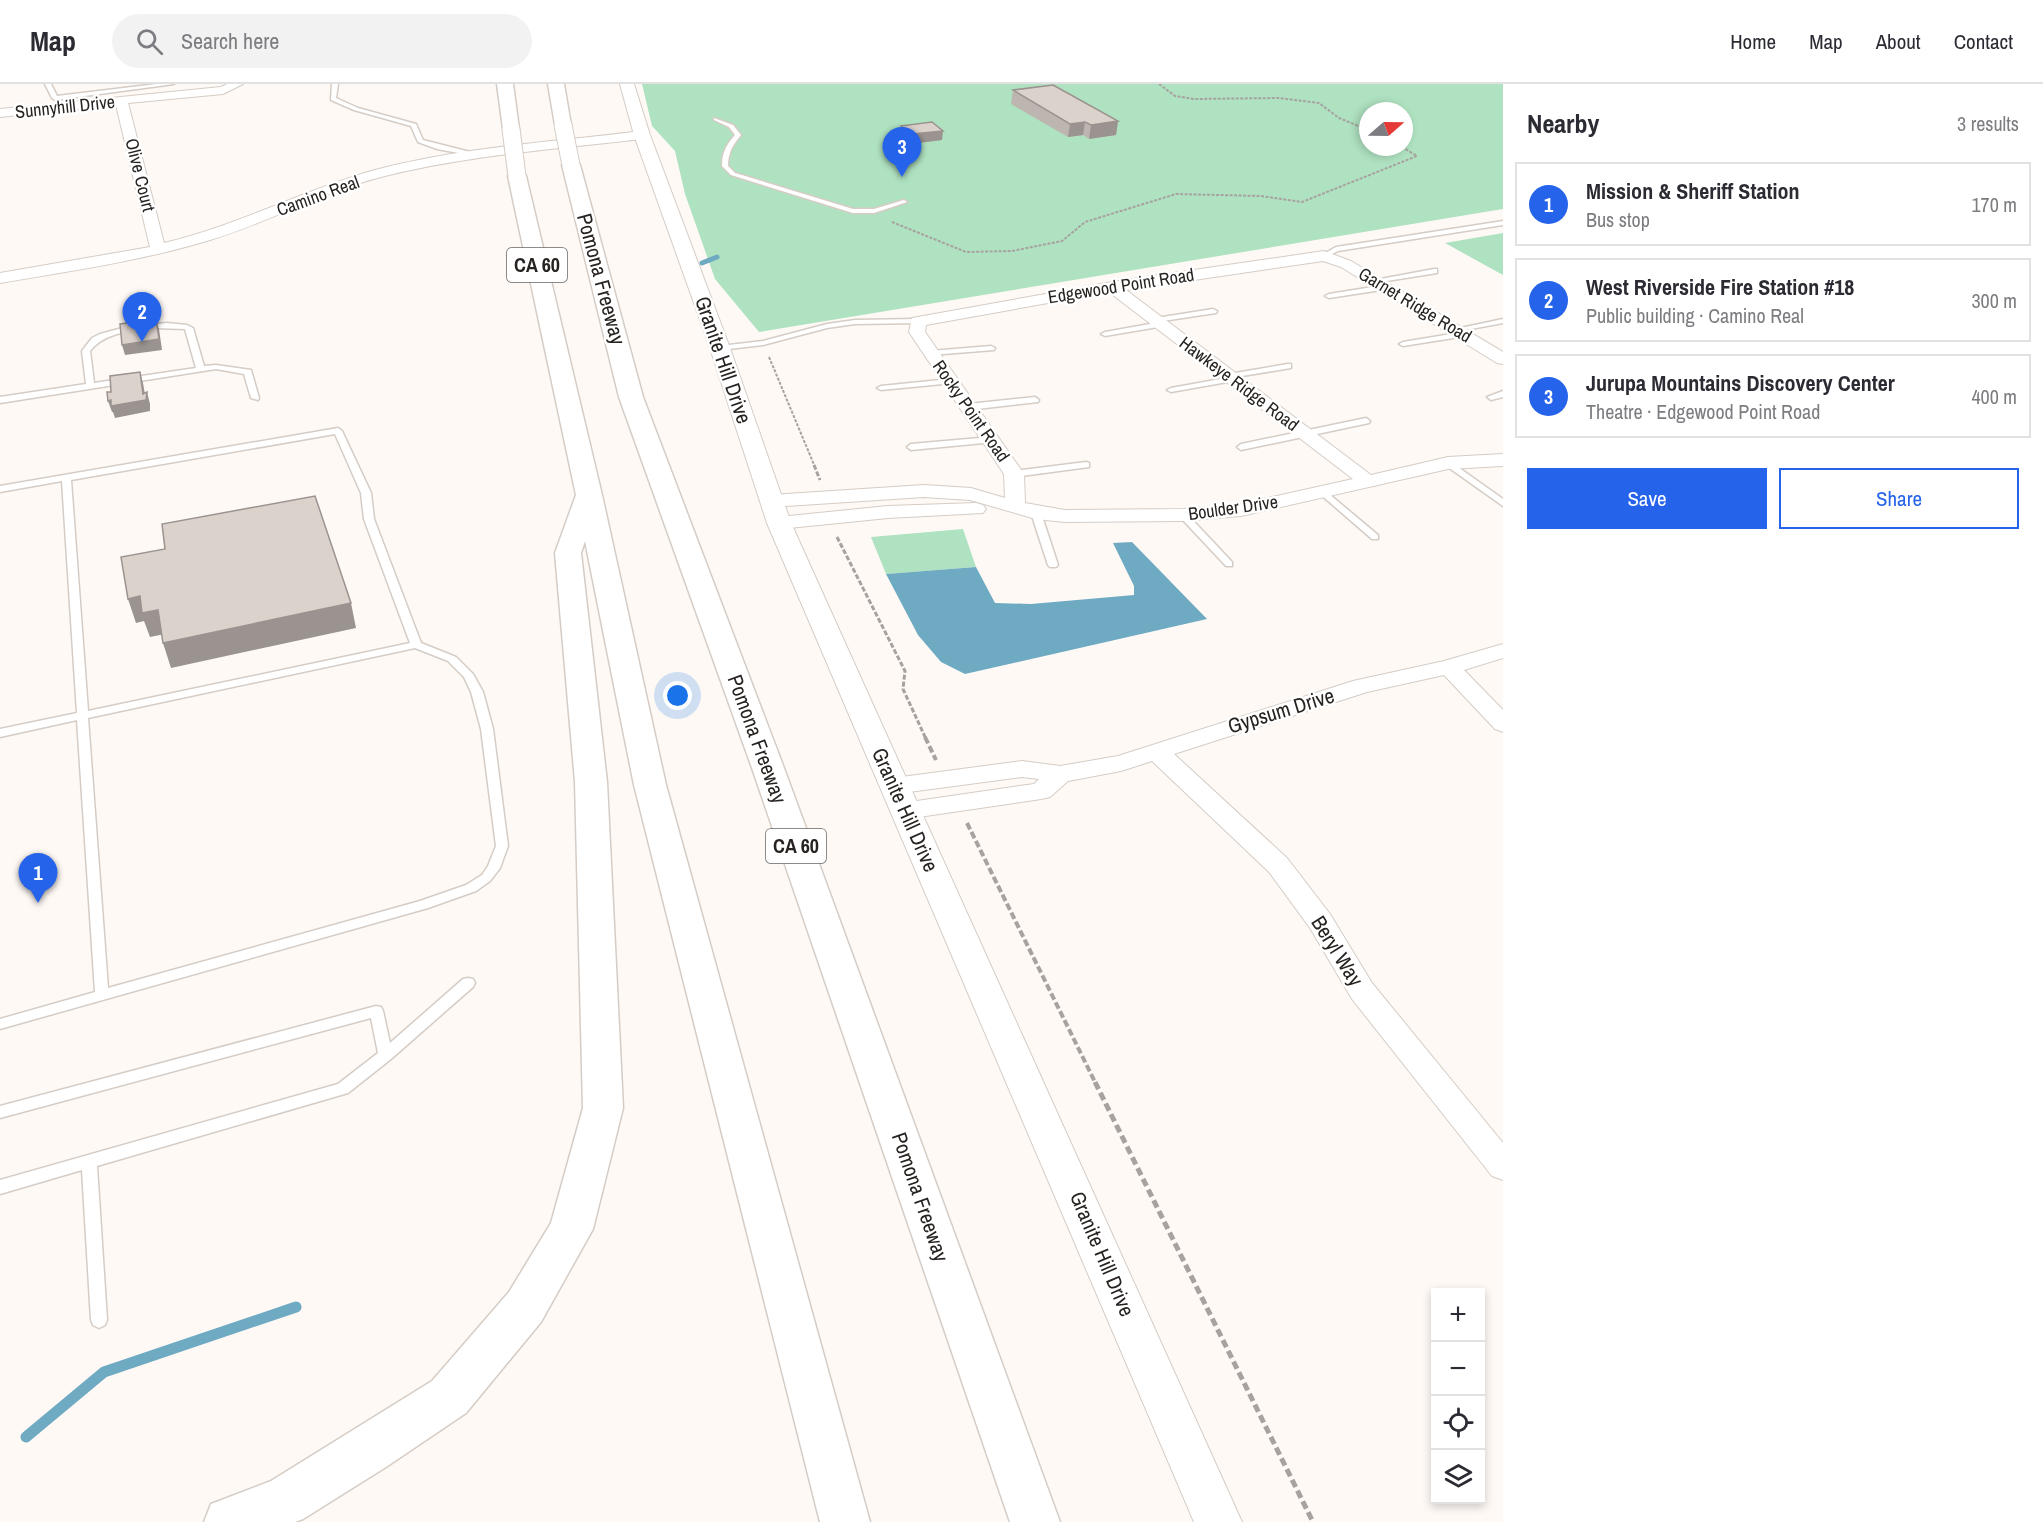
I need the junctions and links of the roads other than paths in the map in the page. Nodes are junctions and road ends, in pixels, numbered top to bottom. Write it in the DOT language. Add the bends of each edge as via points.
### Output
graph roads {
  1 [pos="48,84"];
  2 [pos="171,84"];
  3 [pos="237,84"];
  4 [pos="335,84"];
  5 [pos="505,84"];
  6 [pos="556,84"];
  7 [pos="627,84"];
  8 [pos="121,101"];
  9 [pos="0,113"];
  10 [pos="716,119"];
  11 [pos="642,135"];
  12 [pos="475,154"];
  13 [pos="904,202"];
  14 [pos="1503,223"];
  15 [pos="158,249"];
  16 [pos="1324,256"];
  17 [pos="1434,272"];
  18 [pos="0,278"];
  19 [pos="1379,284"];
  20 [pos="1112,287"];
  21 [pos="1329,296"];
  22 [pos="1213,311"];
  23 [pos="918,321"];
  24 [pos="1503,321"];
  25 [pos="1158,322"];
  26 [pos="1459,332"];
  27 [pos="1105,334"];
  28 [pos="1403,344"];
  29 [pos="720,348"];
  30 [pos="991,348"];
  31 [pos="931,353"];
  32 [pos="1503,358"];
  33 [pos="1288,366"];
  34 [pos="201,370"];
  35 [pos="1231,378"];
  36 [pos="950,381"];
  37 [pos="90,386"];
  38 [pos="881,388"];
  39 [pos="1171,390"];
  40 [pos="1503,394"];
  41 [pos="1491,397"];
  42 [pos="255,398"];
  43 [pos="0,400"];
  44 [pos="1035,400"];
  45 [pos="968,407"];
  46 [pos="1366,422"];
  47 [pos="1304,434"];
  48 [pos="991,440"];
  49 [pos="1503,446"];
  50 [pos="911,447"];
  51 [pos="1241,447"];
  52 [pos="1503,460"];
  53 [pos="1448,463"];
  54 [pos="1086,465"];
  55 [pos="1014,474"];
  56 [pos="66,477"];
  57 [pos="1367,481"];
  58 [pos="0,489"];
  59 [pos="1323,492"];
  60 [pos="589,495"];
  61 [pos="1503,503"];
  62 [pos="1015,505"];
  63 [pos="775,512"];
  64 [pos="1036,513"];
  65 [pos="1183,515"];
  66 [pos="1375,537"];
  67 [pos="1229,564"];
  68 [pos="1053,565"];
  69 [pos="416,645"];
  70 [pos="1503,651"];
  71 [pos="1449,667"];
  72 [pos="83,715"];
  73 [pos="1503,724"];
  74 [pos="0,733"];
  75 [pos="1156,751"];
  76 [pos="899,798"];
  77 [pos="468,983"];
  78 [pos="102,996"];
  79 [pos="0,1024"];
  80 [pos="386,1055"];
  81 [pos="0,1112"];
  82 [pos="89,1162"];
  83 [pos="1503,1166"];
  84 [pos="0,1187"];
  85 [pos="99,1320"];
  86 [pos="229,1522"];
  87 [pos="845,1522"];
  88 [pos="1035,1522"];
  89 [pos="1218,1522"];
  1 -- 2 [label="lane" via="55,98"];
  3 -- 8 [label="street, Sunnyhill Drive" via="223,90"];
  4 -- 12 [label="lane" via="333,99 414,125 420,141"];
  5 -- 60 [label="highway, CA 60, bridge" via="517,176"];
  6 -- 88 [label="highway, Pomona Freeway / CA 60, bridge" via="571,165 631,397 776,790"];
  7 -- 11 [label="street, Granite Hill Drive"];
  8 -- 9 [label="street, Sunnyhill Drive"];
  8 -- 15 [label="street, Olive Court"];
  10 -- 13 [label="lane" via="731,126 738,135 728,144 724,156 725,166 733,174 835,208 863,212"];
  11 -- 12 [label="street, Camino Real"];
  11 -- 29 [label="street, Granite Hill Drive"];
  12 -- 15 [label="street, Camino Real" via="377,174 241,225"];
  14 -- 16 [label="lane" via="1336,249"];
  15 -- 18 [label="street, Camino Real"];
  16 -- 19 [label="street, Garnet Ridge Road"];
  16 -- 20 [label="street, Edgewood Point Road"];
  17 -- 19 [label="lane"];
  19 -- 21 [label="lane"];
  19 -- 26 [label="street, Garnet Ridge Road"];
  20 -- 23 [label="street, Edgewood Point Road"];
  20 -- 25 [label="street, Hawkeye Ridge Road"];
  22 -- 25 [label="lane"];
  23 -- 29 [label="lane" via="855,322 763,343"];
  23 -- 31 [label="street, Rocky Point Road" via="916,332"];
  24 -- 26 [label="lane"];
  25 -- 27 [label="lane"];
  25 -- 35 [label="street, Hawkeye Ridge Road"];
  26 -- 28 [label="lane"];
  26 -- 32 [label="street, Garnet Ridge Road"];
  29 -- 63 [label="street, Granite Hill Drive"];
  30 -- 31 [label="lane"];
  31 -- 36 [label="street, Rocky Point Road"];
  33 -- 35 [label="lane"];
  34 -- 37 [label="lane"];
  34 -- 37 [label="lane" via="187,327 155,327 105,335 94,341 86,351"];
  34 -- 42 [label="lane" via="248,372"];
  35 -- 39 [label="lane"];
  35 -- 47 [label="street, Hawkeye Ridge Road"];
  36 -- 38 [label="lane"];
  36 -- 45 [label="street, Rocky Point Road"];
  37 -- 43 [label="lane"];
  40 -- 41 [label="lane"];
  44 -- 45 [label="lane"];
  45 -- 48 [label="street, Rocky Point Road"];
  46 -- 47 [label="lane"];
  47 -- 51 [label="lane"];
  47 -- 57 [label="street, Hawkeye Ridge Road"];
  48 -- 50 [label="lane"];
  48 -- 55 [label="street, Rocky Point Road"];
  49 -- 53 [label="street, Boulder Drive"];
  52 -- 53 [label="street, Boulder Drive"];
  53 -- 57 [label="street, Boulder Drive"];
  53 -- 61 [label="lane"];
  54 -- 55 [label="lane"];
  55 -- 62 [label="street, Rocky Point Road"];
  56 -- 58 [label="lane"];
  56 -- 69 [label="lane" via="338,431 366,493 369,519"];
  56 -- 72 [label="lane"];
  57 -- 59 [label="street, Boulder Drive"];
  59 -- 65 [label="street, Boulder Drive" via="1240,510"];
  59 -- 66 [label="lane"];
  60 -- 86 [label="highway" via="568,553 591,782 603,1108 571,1229 525,1307 449,1397 285,1501"];
  60 -- 87 [label="highway, CA 60" via="650,785"];
  62 -- 63 [label="street, Boulder Drive" via="970,510 939,501"];
  62 -- 64 [label="street, Boulder Drive"];
  63 -- 76 [label="street, Granite Hill Drive"];
  64 -- 65 [label="street, Boulder Drive"];
  64 -- 68 [label="lane"];
  65 -- 67 [label="lane"];
  69 -- 72 [label="lane"];
  69 -- 78 [label="lane" via="452,659 469,676 477,692 487,729 502,846 486,878 449,897"];
  70 -- 71 [label="street, Gypsum Drive"];
  71 -- 73 [label="street"];
  71 -- 75 [label="street, Gypsum Drive" via="1360,686"];
  72 -- 74 [label="lane"];
  72 -- 78 [label="lane"];
  75 -- 76 [label="street, Gypsum Drive" via="1121,763 1060,774 1041,791"];
  75 -- 83 [label="street, Beryl Way" via="1278,865 1320,921 1362,991"];
  76 -- 89 [label="street, Granite Hill Drive"];
  77 -- 80 [label="lane"];
  78 -- 79 [label="lane"];
  80 -- 81 [label="lane" via="376,1011"];
  80 -- 82 [label="lane" via="343,1089"];
  82 -- 84 [label="lane"];
  82 -- 85 [label="lane"];
}
